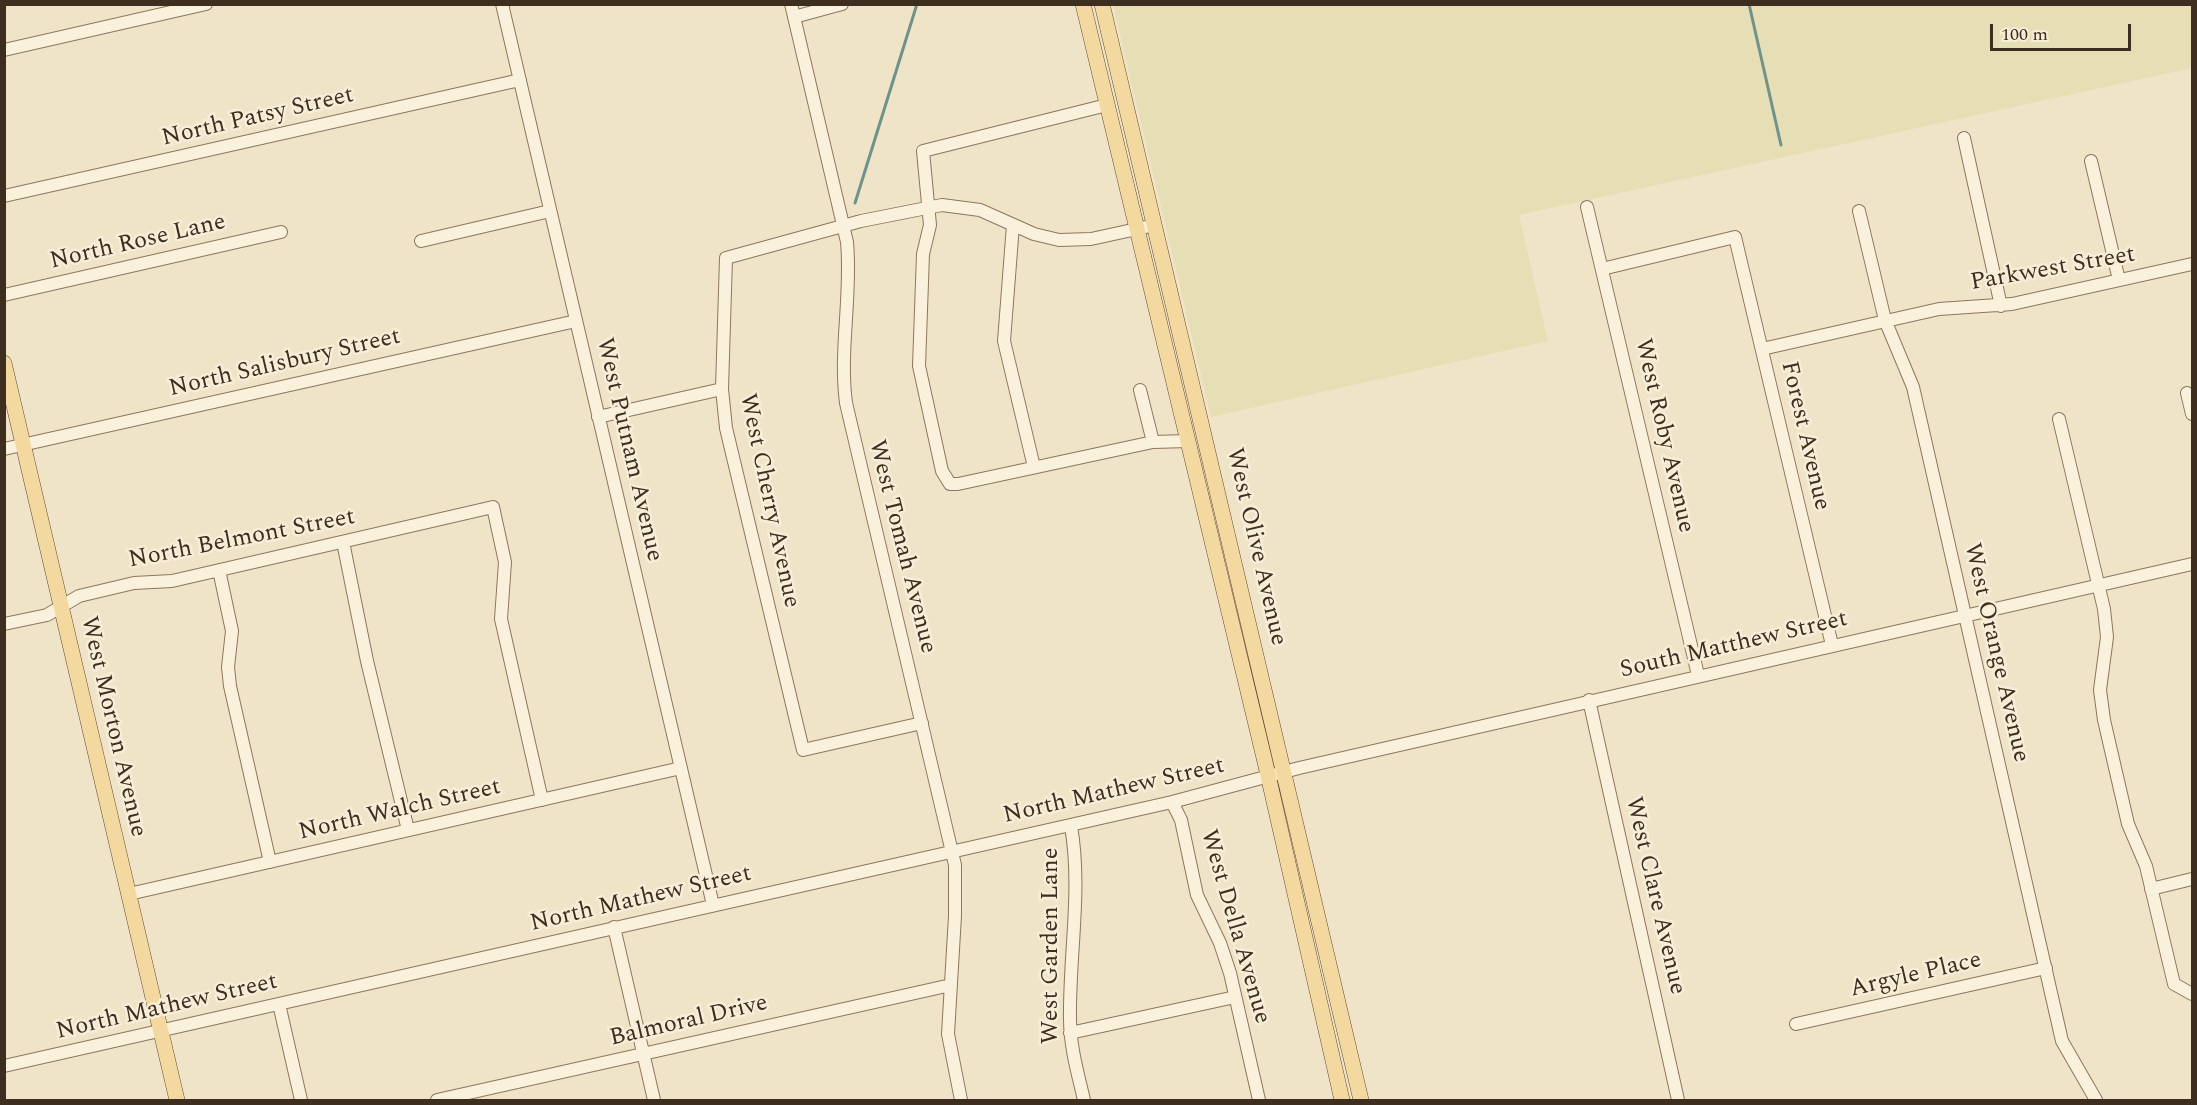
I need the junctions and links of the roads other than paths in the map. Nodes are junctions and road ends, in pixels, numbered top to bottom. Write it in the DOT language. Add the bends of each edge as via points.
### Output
graph roads {
  1 [pos="206,4"];
  2 [pos="502,4"];
  3 [pos="842,4"];
  4 [pos="1083,4"];
  5 [pos="1102,4"];
  6 [pos="793,11"];
  7 [pos="4,50"];
  8 [pos="520,81"];
  9 [pos="1107,105"];
  10 [pos="1964,138"];
  11 [pos="2091,160"];
  12 [pos="4,196"];
  13 [pos="929,207"];
  14 [pos="1587,207"];
  15 [pos="550,211"];
  16 [pos="1859,211"];
  17 [pos="1013,225"];
  18 [pos="1155,225"];
  19 [pos="844,226"];
  20 [pos="1137,229"];
  21 [pos="281,232"];
  22 [pos="422,241"];
  23 [pos="2193,264"];
  24 [pos="1602,269"];
  25 [pos="2120,280"];
  26 [pos="4,295"];
  27 [pos="2001,306"];
  28 [pos="1885,320"];
  29 [pos="576,321"];
  30 [pos="1762,349"];
  31 [pos="4,363"];
  32 [pos="722,388"];
  33 [pos="1140,390"];
  34 [pos="2187,393"];
  35 [pos="2193,414"];
  36 [pos="598,417"];
  37 [pos="2059,419"];
  38 [pos="1188,441"];
  39 [pos="1153,442"];
  40 [pos="24,445"];
  41 [pos="4,449"];
  42 [pos="1034,467"];
  43 [pos="343,542"];
  44 [pos="2193,564"];
  45 [pos="219,570"];
  46 [pos="2100,587"];
  47 [pos="61,606"];
  48 [pos="1965,617"];
  49 [pos="4,624"];
  50 [pos="1832,645"];
  51 [pos="1698,675"];
  52 [pos="1589,700"];
  53 [pos="922,723"];
  54 [pos="681,768"];
  55 [pos="1285,771"];
  56 [pos="1268,776"];
  57 [pos="542,800"];
  58 [pos="1172,802"];
  59 [pos="1071,826"];
  60 [pos="408,830"];
  61 [pos="952,851"];
  62 [pos="270,862"];
  63 [pos="2193,879"];
  64 [pos="2151,889"];
  65 [pos="129,894"];
  66 [pos="713,905"];
  67 [pos="614,927"];
  68 [pos="2046,968"];
  69 [pos="951,985"];
  70 [pos="2193,994"];
  71 [pos="1236,997"];
  72 [pos="279,1004"];
  73 [pos="1796,1024"];
  74 [pos="161,1031"];
  75 [pos="1070,1033"];
  76 [pos="643,1054"];
  77 [pos="4,1066"];
  78 [pos="177,1101"];
  79 [pos="301,1101"];
  80 [pos="437,1101"];
  81 [pos="654,1101"];
  82 [pos="961,1101"];
  83 [pos="1084,1101"];
  84 [pos="1258,1101"];
  85 [pos="1342,1101"];
  86 [pos="1361,1101"];
  87 [pos="1678,1101"];
  88 [pos="2097,1101"];
  1 -- 7 [label="street"];
  2 -- 8 [label="street, West Putnam Avenue"];
  3 -- 6 [label="street"];
  4 -- 9 [label="main road, West Olive Avenue"];
  5 -- 18 [label="main road, West Olive Avenue"];
  6 -- 19 [label="street, West Tomah Avenue"];
  8 -- 12 [label="street, North Patsy Street"];
  8 -- 15 [label="street, West Putnam Avenue"];
  9 -- 13 [label="street" via="923,151"];
  9 -- 20 [label="main road, West Olive Avenue"];
  10 -- 27 [label="street"];
  11 -- 25 [label="street"];
  13 -- 17 [label="street" via="970,208"];
  13 -- 19 [label="street"];
  13 -- 42 [label="street" via="930,225 922,265 919,366 942,471 950,484 958,484"];
  14 -- 24 [label="street, West Roby Avenue"];
  15 -- 22 [label="street"];
  15 -- 29 [label="street, West Putnam Avenue"];
  16 -- 28 [label="street, West Orange Avenue"];
  17 -- 20 [label="street" via="1034,234 1071,241"];
  17 -- 42 [label="street" via="1004,341"];
  18 -- 20 [label="street"];
  18 -- 55 [label="main road, West Olive Avenue"];
  19 -- 32 [label="street, West Cherry Avenue" via="726,258"];
  19 -- 53 [label="street, West Tomah Avenue" via="848,265 843,349 846,403"];
  20 -- 38 [label="main road, West Olive Avenue"];
  21 -- 26 [label="street, North Rose Lane"];
  23 -- 25 [label="street, Parkwest Street"];
  24 -- 30 [label="street, Forest Avenue" via="1736,237"];
  24 -- 51 [label="street, West Roby Avenue"];
  25 -- 27 [label="street, Parkwest Street"];
  27 -- 28 [label="street, Parkwest Street" via="1939,309"];
  28 -- 30 [label="street, Parkwest Street"];
  28 -- 48 [label="street, West Orange Avenue" via="1913,387"];
  29 -- 36 [label="street, West Putnam Avenue"];
  29 -- 40 [label="street, North Salisbury Street"];
  30 -- 50 [label="street, Forest Avenue"];
  31 -- 40 [label="main road, West Morton Avenue"];
  32 -- 36 [label="street"];
  32 -- 53 [label="street, West Cherry Avenue" via="728,441 803,750"];
  33 -- 39 [label="street"];
  34 -- 35 [label="street"];
  36 -- 54 [label="street, West Putnam Avenue"];
  37 -- 46 [label="street"];
  38 -- 39 [label="street"];
  38 -- 56 [label="main road, West Olive Avenue"];
  39 -- 42 [label="street"];
  40 -- 41 [label="street, North Salisbury Street"];
  40 -- 47 [label="main road, West Morton Avenue"];
  43 -- 45 [label="street, North Belmont Street"];
  43 -- 57 [label="street, North Belmont Street" via="493,507 505,562 501,619"];
  43 -- 60 [label="street"];
  44 -- 46 [label="street, South Matthew Street"];
  45 -- 47 [label="street, North Belmont Street" via="167,582 126,585 78,596"];
  45 -- 62 [label="street" via="232,631 230,686"];
  46 -- 48 [label="street, South Matthew Street"];
  46 -- 64 [label="street" via="2107,637 2102,707 2128,824"];
  47 -- 49 [label="street, North Belmont Street" via="47,615"];
  47 -- 65 [label="main road, West Morton Avenue"];
  48 -- 50 [label="street, South Matthew Street"];
  48 -- 68 [label="street, West Orange Avenue"];
  50 -- 51 [label="street, South Matthew Street"];
  51 -- 52 [label="street, South Matthew Street"];
  52 -- 55 [label="street, South Matthew Street"];
  52 -- 87 [label="street, West Clare Avenue"];
  53 -- 61 [label="street, West Tomah Avenue"];
  54 -- 57 [label="street, North Walch Street"];
  54 -- 66 [label="street, West Putnam Avenue"];
  55 -- 56 [label="street, North Mathew Street"];
  55 -- 86 [label="main road, West Olive Avenue"];
  56 -- 58 [label="street, North Mathew Street"];
  56 -- 85 [label="main road, West Olive Avenue"];
  57 -- 60 [label="street, North Walch Street"];
  58 -- 59 [label="street, North Mathew Street"];
  58 -- 71 [label="street, West Della Avenue" via="1181,820 1197,895 1220,943"];
  59 -- 61 [label="street, North Mathew Street"];
  59 -- 75 [label="street, West Garden Lane" via="1077,871"];
  60 -- 62 [label="street, North Walch Street"];
  61 -- 66 [label="street, North Mathew Street"];
  61 -- 69 [label="street, West Tomah Avenue" via="956,889"];
  62 -- 65 [label="street, North Walch Street"];
  63 -- 64 [label="street"];
  64 -- 70 [label="street" via="2174,984"];
  65 -- 74 [label="main road, West Morton Avenue"];
  66 -- 67 [label="street, North Mathew Street"];
  67 -- 72 [label="street, North Mathew Street"];
  67 -- 76 [label="street"];
  68 -- 73 [label="street, Argyle Place"];
  68 -- 88 [label="street, West Orange Avenue" via="2062,1041"];
  69 -- 76 [label="street, Balmoral Drive"];
  69 -- 82 [label="street, West Tomah Avenue" via="949,1044"];
  71 -- 75 [label="street"];
  71 -- 84 [label="street, West Della Avenue"];
  72 -- 74 [label="street, North Mathew Street"];
  72 -- 79 [label="street"];
  74 -- 77 [label="street, North Mathew Street"];
  74 -- 78 [label="main road, West Morton Avenue"];
  75 -- 83 [label="street, West Garden Lane"];
  76 -- 80 [label="street, Balmoral Drive"];
  76 -- 81 [label="street"];
}
